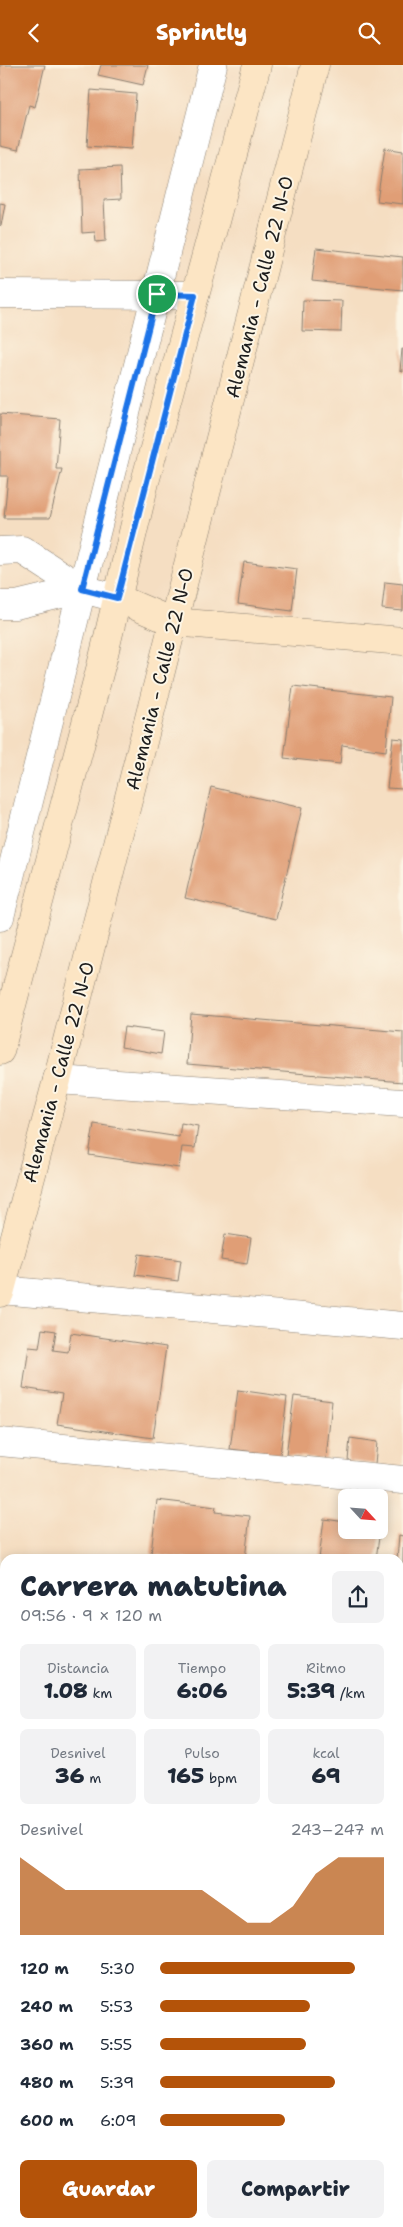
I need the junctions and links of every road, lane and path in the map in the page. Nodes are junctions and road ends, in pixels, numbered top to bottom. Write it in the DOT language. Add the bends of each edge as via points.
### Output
graph roads {
  1 [pos="213,65"];
  2 [pos="257,65"];
  3 [pos="315,65"];
  4 [pos="0,294"];
  5 [pos="157,294"];
  6 [pos="195,295"];
  7 [pos="0,551"];
  8 [pos="82,589"];
  9 [pos="117,598"];
  10 [pos="0,605"];
  11 [pos="173,622"];
  12 [pos="403,641"];
  13 [pos="0,917"];
  14 [pos="0,1051"];
  15 [pos="57,1080"];
  16 [pos="403,1103"];
  17 [pos="0,1292"];
  18 [pos="403,1326"];
  19 [pos="0,1442"];
  20 [pos="403,1480"];
  1 -- 5 [label="street"];
  2 -- 6 [label="street"];
  3 -- 11 [label="street, Alemania - Calle 22 N-O"];
  4 -- 5 [label="street"];
  5 -- 6 [label="street"];
  5 -- 8 [label="street"];
  6 -- 9 [label="street"];
  7 -- 8 [label="street" via="22,550"];
  8 -- 9 [label="street"];
  8 -- 10 [label="street" via="16,605"];
  8 -- 13 [label="street"];
  9 -- 11 [label="street"];
  9 -- 14 [label="street"];
  11 -- 12 [label="street"];
  11 -- 15 [label="street, Alemania - Calle 22 N-O"];
  15 -- 16 [label="street"];
  15 -- 17 [label="street, Alemania - Calle 22 N-O"];
  17 -- 18 [label="street"];
  19 -- 20 [label="street"];
}
